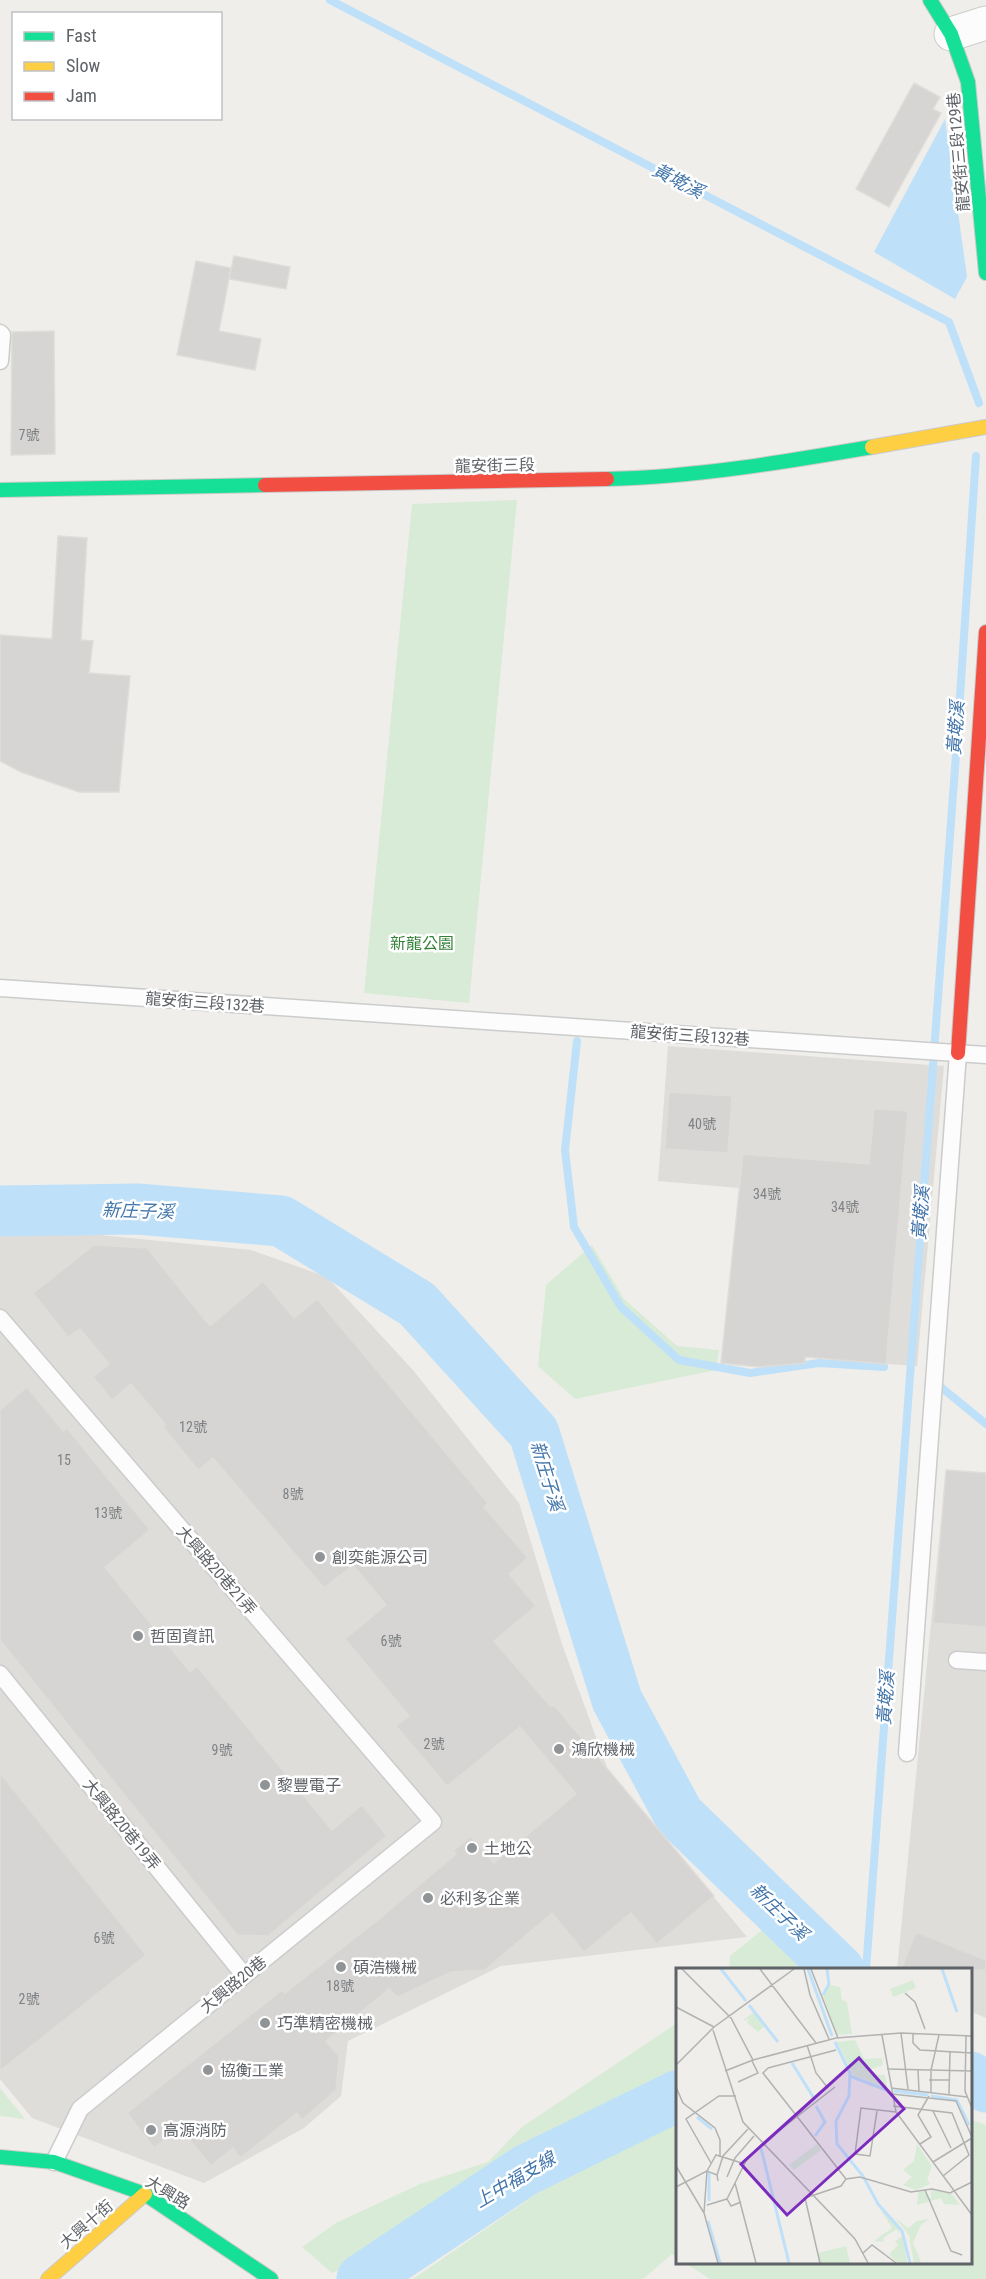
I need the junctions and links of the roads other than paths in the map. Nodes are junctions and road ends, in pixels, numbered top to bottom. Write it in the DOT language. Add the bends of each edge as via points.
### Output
graph roads {
  1 [pos="930,0"];
  2 [pos="986,23"];
  3 [pos="951,34"];
  4 [pos="986,273"];
  5 [pos="0,333"];
  6 [pos="0,361"];
  7 [pos="986,427"];
  8 [pos="0,490"];
  9 [pos="986,632"];
  10 [pos="0,988"];
  11 [pos="958,1053"];
  12 [pos="986,1055"];
  13 [pos="0,1318"];
  14 [pos="957,1660"];
  15 [pos="986,1662"];
  16 [pos="0,1674"];
  17 [pos="907,1753"];
  18 [pos="433,1822"];
  19 [pos="244,1975"];
  20 [pos="0,2157"];
  21 [pos="54,2162"];
  22 [pos="145,2194"];
  23 [pos="48,2279"];
  24 [pos="271,2279"];
  1 -- 3 [label="street, 龍安街三段129巷"];
  2 -- 3 [label="street"];
  3 -- 4 [label="street, 龍安街三段129巷" via="968,82"];
  5 -- 6 [label="lane"];
  7 -- 8 [label="street, 龍安街三段" via="783,462 661,478"];
  9 -- 11 [label="street"];
  10 -- 11 [label="lane, 龍安街三段132巷"];
  11 -- 12 [label="lane, 龍安街三段132巷"];
  11 -- 17 [label="lane"];
  13 -- 18 [label="lane, 大興路20巷21弄"];
  14 -- 15 [label="lane"];
  16 -- 19 [label="lane, 大興路20巷19弄"];
  18 -- 19 [label="lane, 大興路20巷"];
  19 -- 21 [label="lane, 大興路20巷" via="80,2109"];
  20 -- 21 [label="street, 大興路"];
  21 -- 22 [label="street, 大興路"];
  22 -- 23 [label="street, 大興十街"];
  22 -- 24 [label="street, 大興路"];
}
